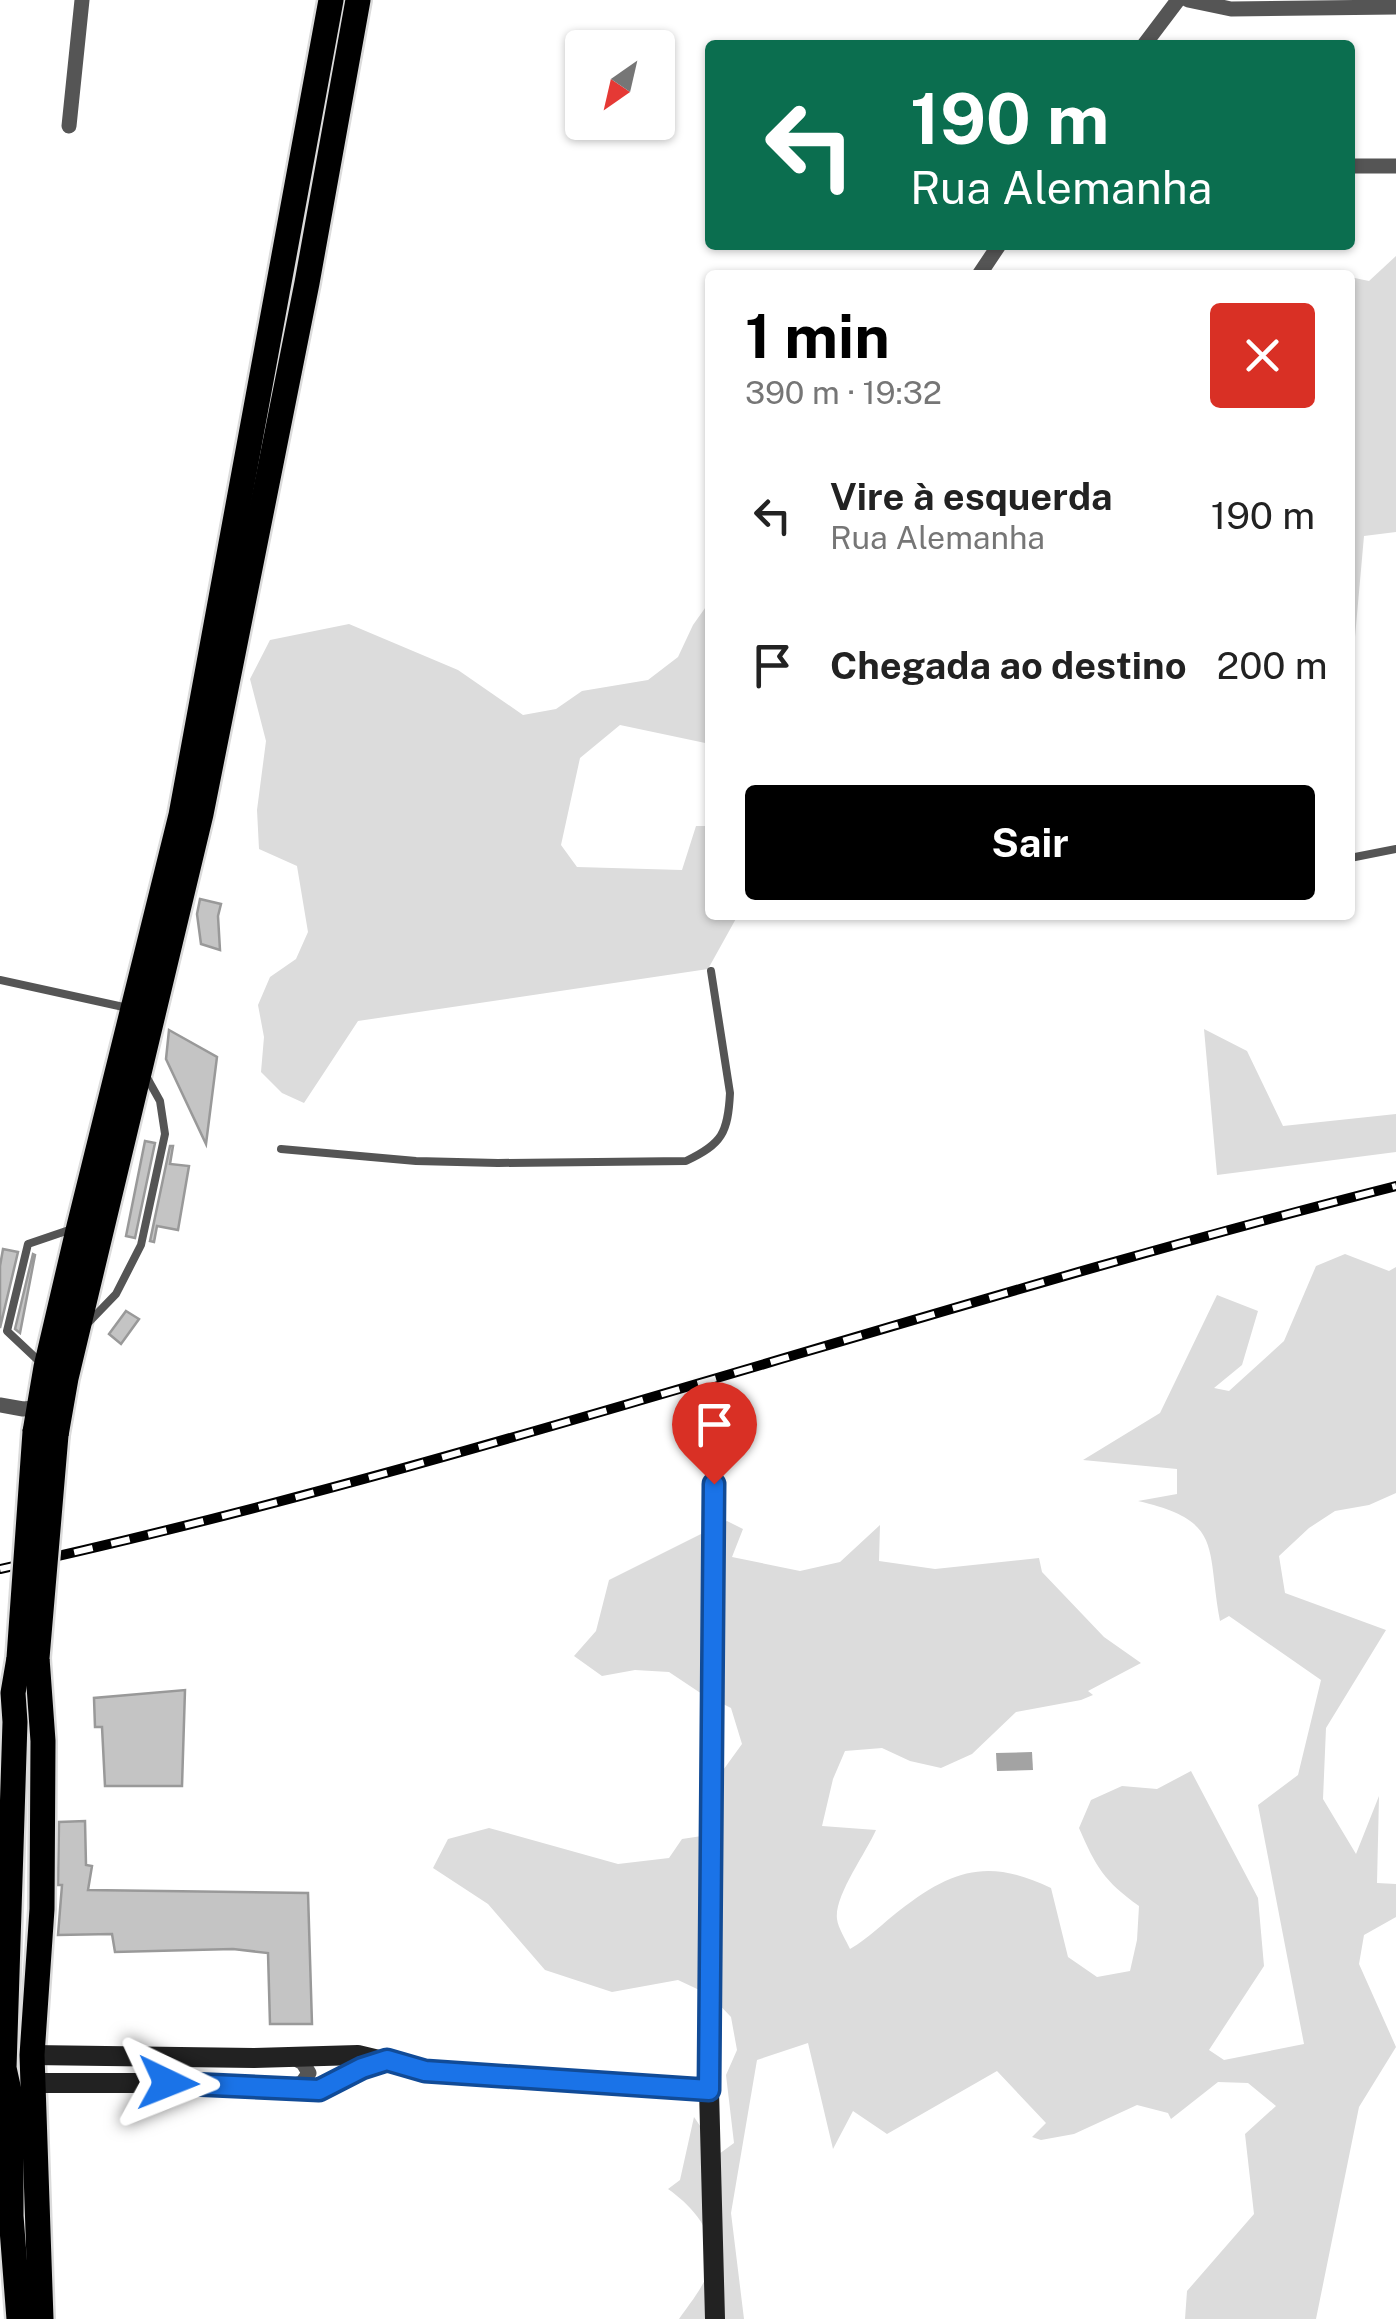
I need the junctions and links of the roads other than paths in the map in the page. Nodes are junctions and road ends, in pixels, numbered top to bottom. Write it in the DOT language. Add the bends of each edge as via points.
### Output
graph roads {
  1 [pos="82,0"];
  2 [pos="332,0"];
  3 [pos="358,0"];
  4 [pos="1178,0"];
  5 [pos="1188,0"];
  6 [pos="1396,7"];
  7 [pos="1148,40"];
  8 [pos="69,126"];
  9 [pos="1355,166"];
  10 [pos="1396,166"];
  11 [pos="1396,848"];
  12 [pos="1355,857"];
  13 [pos="711,971"];
  14 [pos="0,980"];
  15 [pos="132,1009"];
  16 [pos="142,1068"];
  17 [pos="281,1148"];
  18 [pos="79,1226"];
  19 [pos="80,1331"];
  20 [pos="46,1367"];
  21 [pos="0,1405"];
  22 [pos="48,1420"];
  23 [pos="714,1484"];
  24 [pos="17,1693"];
  25 [pos="4,2002"];
  26 [pos="117,2054"];
  27 [pos="32,2055"];
  28 [pos="292,2057"];
  29 [pos="387,2060"];
  30 [pos="2,2068"];
  31 [pos="117,2082"];
  32 [pos="32,2083"];
  33 [pos="290,2086"];
  34 [pos="709,2090"];
  35 [pos="11,2100"];
  36 [pos="20,2319"];
  37 [pos="41,2319"];
  38 [pos="715,2319"];
  1 -- 8 [label="street"];
  2 -- 15 [label="main road" via="181,815"];
  3 -- 16 [label="main road" via="201,814"];
  4 -- 7 [label="street"];
  5 -- 6 [label="street" via="1231,9"];
  9 -- 10 [label="street"];
  11 -- 12 [label="lane"];
  13 -- 17 [label="lane" via="729,1112 719,1141 686,1161 416,1161"];
  14 -- 15 [label="lane"];
  15 -- 18 [label="main road"];
  16 -- 19 [label="main road"];
  16 -- 19 [label="lane" via="160,1101 165,1134 141,1245 116,1294"];
  18 -- 20 [label="main road"];
  18 -- 20 [label="lane" via="28,1244 6,1331"];
  19 -- 22 [label="main road"];
  20 -- 22 [label="main road"];
  21 -- 22 [label="street"];
  22 -- 24 [label="main road, bridge" via="28,1658"];
  23 -- 34 [label="street"];
  24 -- 25 [label="main road"];
  24 -- 27 [label="main road" via="42,1741"];
  25 -- 27 [label="main road" via="12,2045"];
  25 -- 30 [label="main road"];
  26 -- 27 [label="street"];
  26 -- 28 [label="street"];
  26 -- 31 [label="street"];
  27 -- 32 [label="main road"];
  27 -- 35 [label="main road" via="19,2070"];
  28 -- 29 [label="street" via="358,2054"];
  28 -- 33 [label="street" via="309,2073"];
  29 -- 33 [label="street" via="319,2090"];
  29 -- 34 [label="street" via="425,2071"];
  30 -- 35 [label="main road"];
  31 -- 32 [label="street"];
  31 -- 33 [label="street"];
  32 -- 37 [label="main road"];
  34 -- 38 [label="street"];
  35 -- 36 [label="main road"];
}
